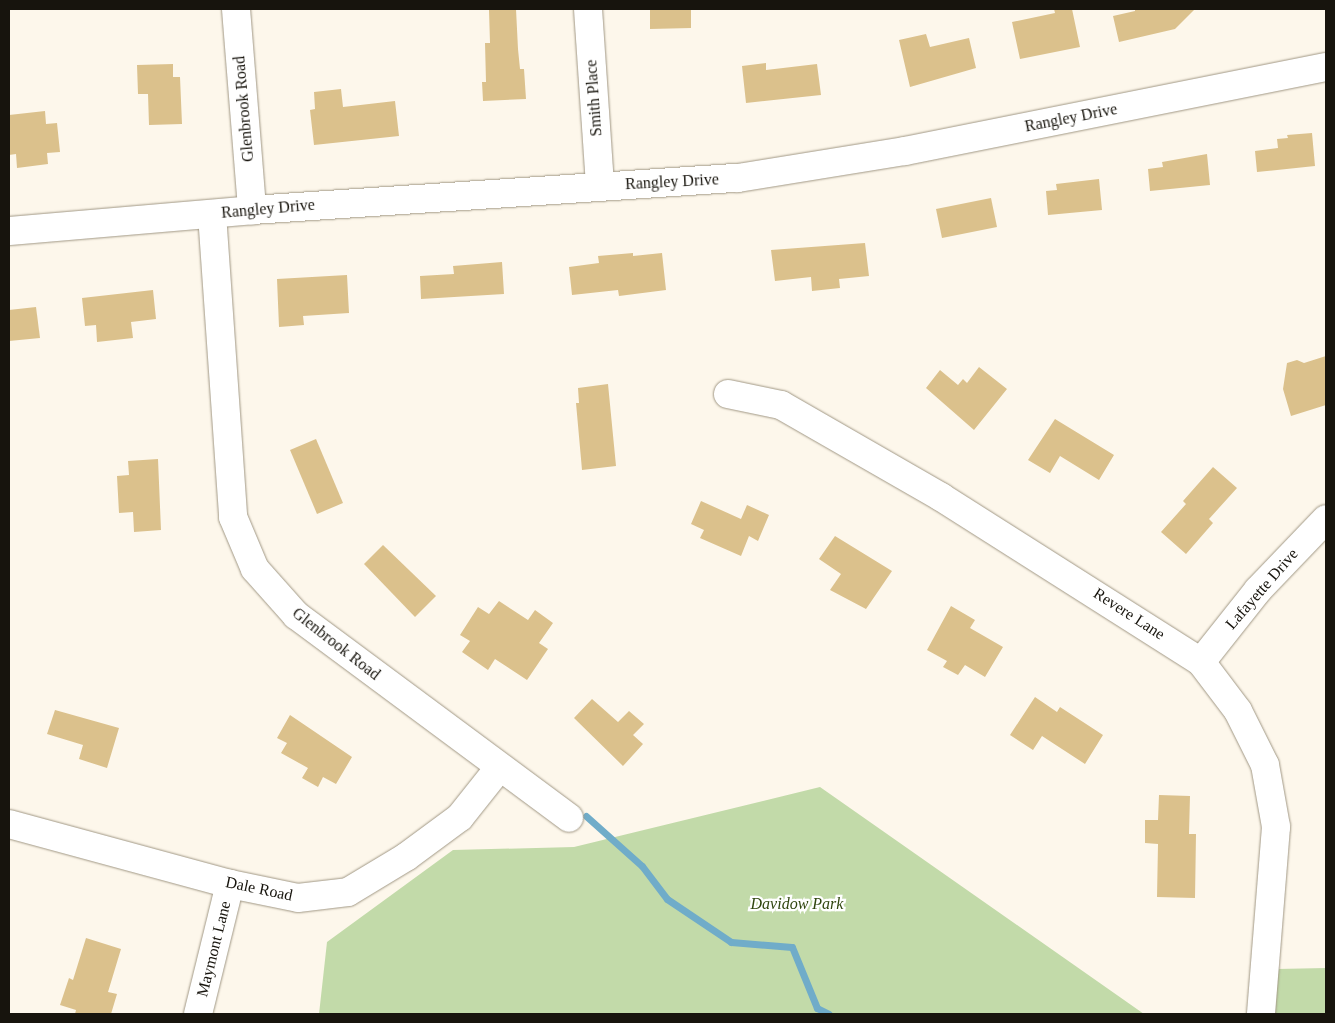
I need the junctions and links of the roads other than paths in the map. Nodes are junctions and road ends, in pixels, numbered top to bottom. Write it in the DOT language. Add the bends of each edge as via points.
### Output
graph roads {
  1 [pos="236,9"];
  2 [pos="588,9"];
  3 [pos="1326,67"];
  4 [pos="600,186"];
  5 [pos="252,210"];
  6 [pos="212,214"];
  7 [pos="9,231"];
  8 [pos="728,394"];
  9 [pos="1326,519"];
  10 [pos="1201,662"];
  11 [pos="499,768"];
  12 [pos="569,818"];
  13 [pos="9,824"];
  14 [pos="230,884"];
  15 [pos="198,1014"];
  16 [pos="1261,1014"];
  1 -- 5 [label="street, Glenbrook Road"];
  2 -- 4 [label="street, Smith Place"];
  3 -- 4 [label="street, Rangley Drive" via="905,151 738,178"];
  4 -- 5 [label="street, Rangley Drive"];
  5 -- 6 [label="street, Rangley Drive"];
  6 -- 7 [label="street, Rangley Drive"];
  6 -- 11 [label="street, Glenbrook Road" via="232,517 255,569 296,615"];
  8 -- 10 [label="street, Revere Lane" via="780,405 941,497"];
  9 -- 10 [label="street, Lafayette Drive" via="1258,590"];
  10 -- 16 [label="street, Revere Lane" via="1238,711 1265,766 1276,827"];
  11 -- 12 [label="street, Glenbrook Road"];
  11 -- 14 [label="street, Dale Road" via="460,817 406,857 348,892 298,898"];
  13 -- 14 [label="street, Dale Road"];
  14 -- 15 [label="street, Maymont Lane"];
}
